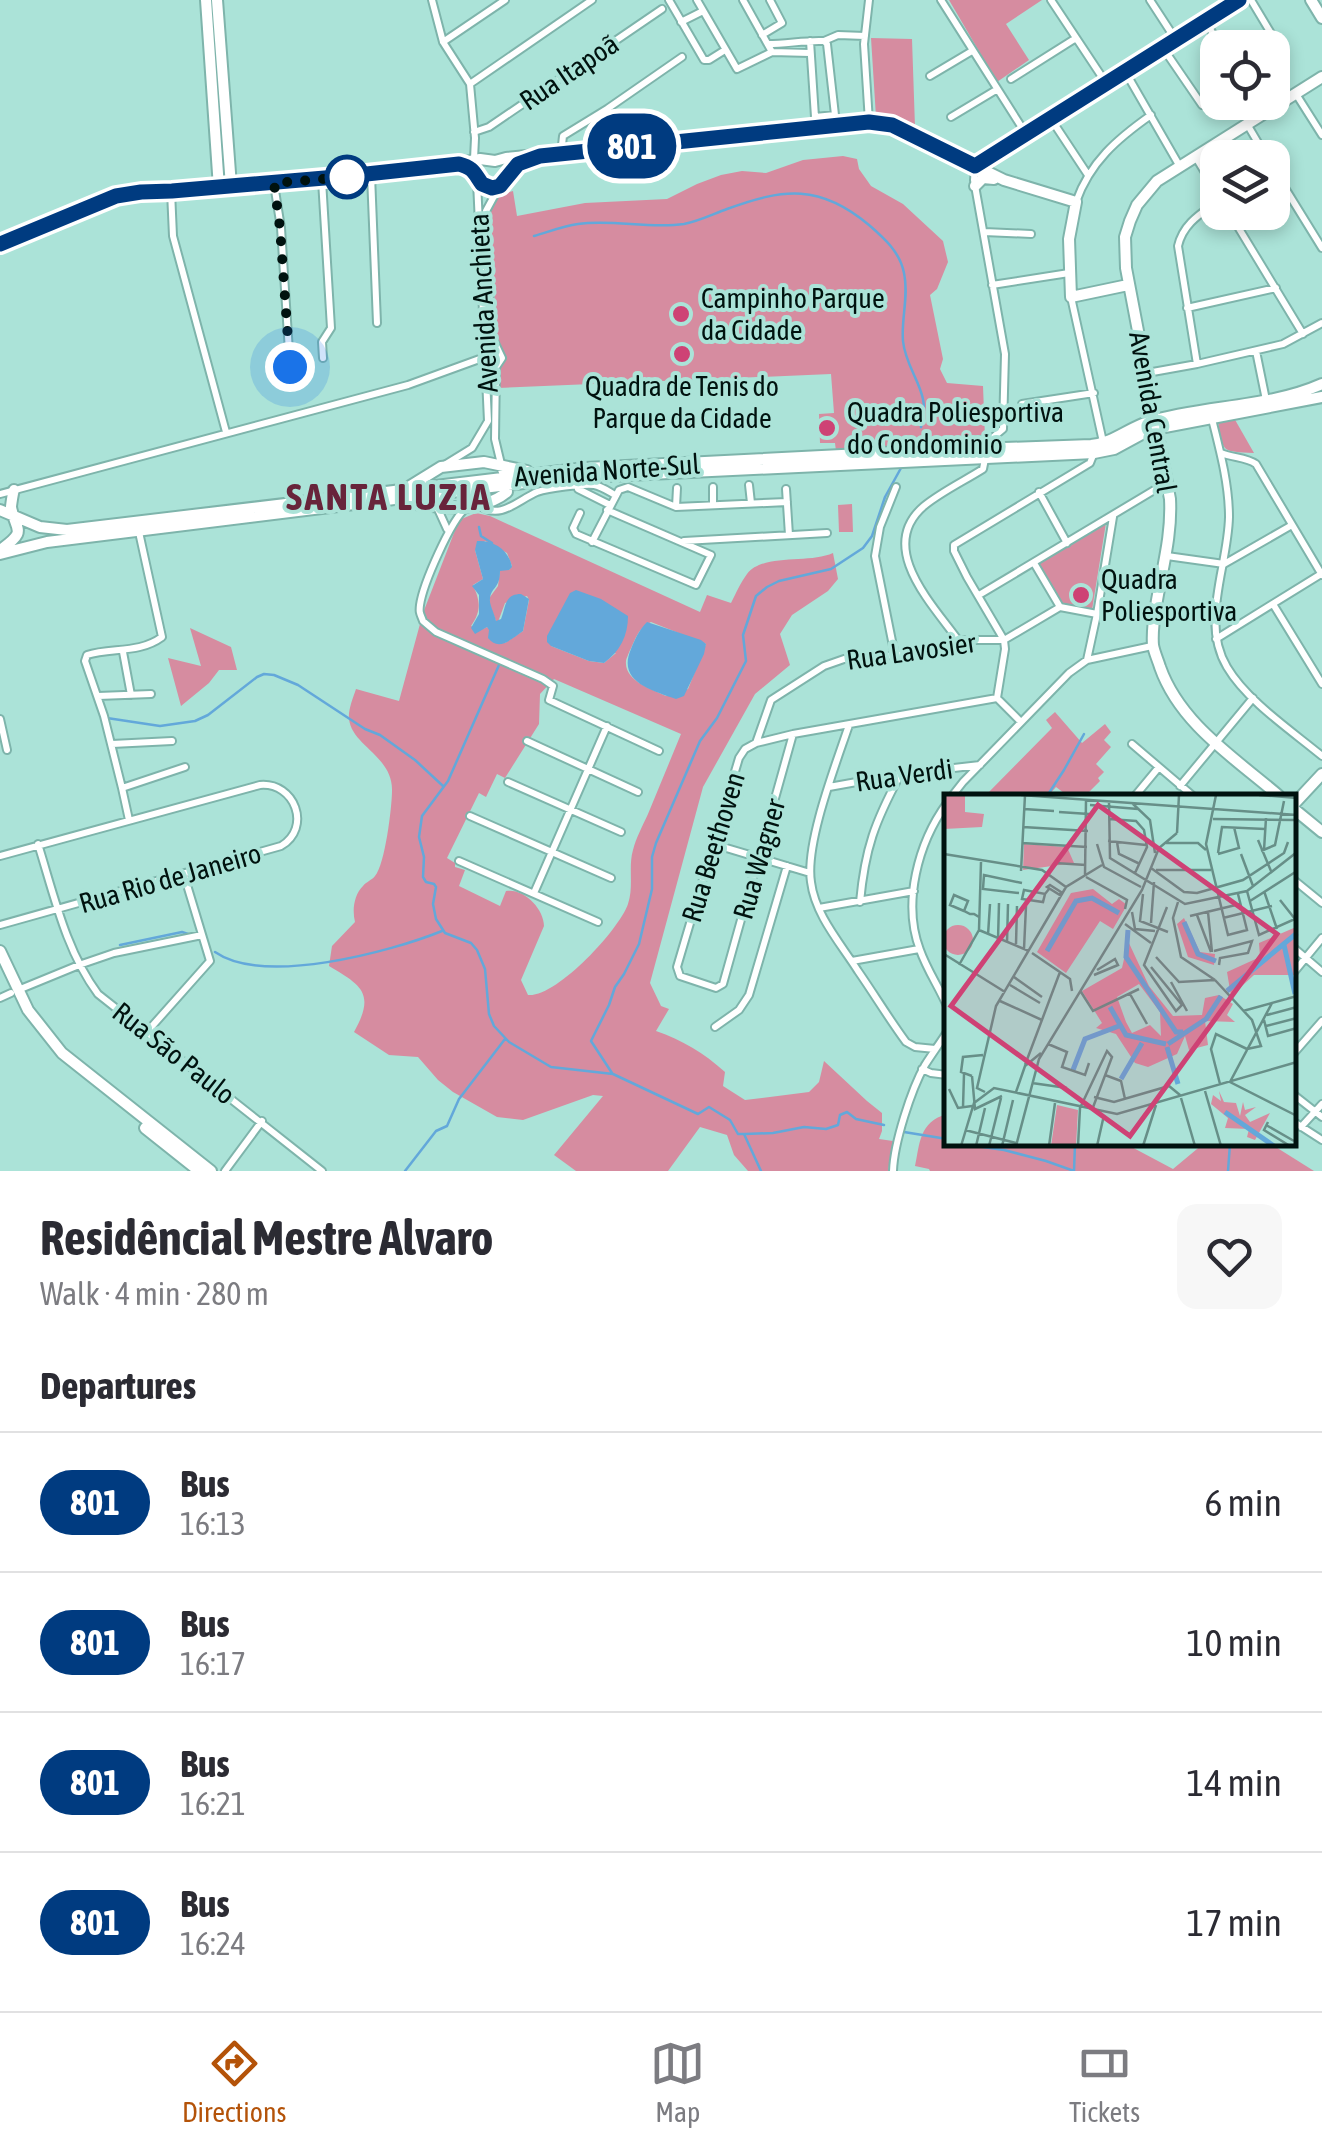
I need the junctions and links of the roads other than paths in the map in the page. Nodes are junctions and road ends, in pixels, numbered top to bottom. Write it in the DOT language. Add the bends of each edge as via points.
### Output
graph roads {
  1 [pos="206,0"];
  2 [pos="217,0"];
  3 [pos="432,0"];
  4 [pos="505,0"];
  5 [pos="592,0"];
  6 [pos="669,0"];
  7 [pos="697,0"];
  8 [pos="743,0"];
  9 [pos="770,0"];
  10 [pos="868,0"];
  11 [pos="941,0"];
  12 [pos="1051,0"];
  13 [pos="1150,0"];
  14 [pos="1239,0"];
  15 [pos="1251,0"];
  16 [pos="1310,0"];
  17 [pos="662,10"];
  18 [pos="703,11"];
  19 [pos="1322,18"];
  20 [pos="1205,21"];
  21 [pos="681,22"];
  22 [pos="1211,30"];
  23 [pos="1269,30"];
  24 [pos="762,34"];
  25 [pos="865,36"];
  26 [pos="1076,38"];
  27 [pos="810,40"];
  28 [pos="1176,40"];
  29 [pos="824,41"];
  30 [pos="443,42"];
  31 [pos="770,48"];
  32 [pos="1162,48"];
  33 [pos="725,50"];
  34 [pos="972,50"];
  35 [pos="810,52"];
  36 [pos="682,58"];
  37 [pos="1126,74"];
  38 [pos="930,76"];
  39 [pos="1322,77"];
  40 [pos="1011,80"];
  41 [pos="470,84"];
  42 [pos="1106,84"];
  43 [pos="996,90"];
  44 [pos="1296,94"];
  45 [pos="1200,102"];
  46 [pos="1151,115"];
  47 [pos="951,117"];
  48 [pos="1050,119"];
  49 [pos="835,120"];
  50 [pos="816,122"];
  51 [pos="869,122"];
  52 [pos="1246,124"];
  53 [pos="1026,134"];
  54 [pos="475,135"];
  55 [pos="1322,135"];
  56 [pos="1256,140"];
  57 [pos="561,154"];
  58 [pos="1194,155"];
  59 [pos="540,156"];
  60 [pos="980,163"];
  61 [pos="1179,165"];
  62 [pos="481,166"];
  63 [pos="1200,166"];
  64 [pos="371,174"];
  65 [pos="1088,175"];
  66 [pos="996,176"];
  67 [pos="322,179"];
  68 [pos="274,183"];
  69 [pos="501,184"];
  70 [pos="975,186"];
  71 [pos="225,187"];
  72 [pos="172,191"];
  73 [pos="1290,196"];
  74 [pos="1076,202"];
  75 [pos="1200,213"];
  76 [pos="1240,230"];
  77 [pos="984,232"];
  78 [pos="1031,234"];
  79 [pos="0,244"];
  80 [pos="1322,248"];
  81 [pos="1070,274"];
  82 [pos="992,284"];
  83 [pos="1128,285"];
  84 [pos="1276,288"];
  85 [pos="1071,297"];
  86 [pos="1187,308"];
  87 [pos="1322,322"];
  88 [pos="378,323"];
  89 [pos="1303,334"];
  90 [pos="496,347"];
  91 [pos="1256,351"];
  92 [pos="322,358"];
  93 [pos="486,358"];
  94 [pos="1198,364"];
  95 [pos="290,367"];
  96 [pos="496,367"];
  97 [pos="1147,373"];
  98 [pos="1322,384"];
  99 [pos="1094,393"];
  100 [pos="1322,396"];
  101 [pos="1266,400"];
  102 [pos="1022,404"];
  103 [pos="1211,418"];
  104 [pos="1157,424"];
  105 [pos="226,432"];
  106 [pos="1104,444"];
  107 [pos="899,453"];
  108 [pos="1094,453"];
  109 [pos="1221,454"];
  110 [pos="985,458"];
  111 [pos="1238,460"];
  112 [pos="1223,466"];
  113 [pos="435,470"];
  114 [pos="544,476"];
  115 [pos="559,478"];
  116 [pos="505,480"];
  117 [pos="598,480"];
  118 [pos="1167,482"];
  119 [pos="749,485"];
  120 [pos="713,487"];
  121 [pos="570,488"];
  122 [pos="677,488"];
  123 [pos="896,488"];
  124 [pos="786,489"];
  125 [pos="14,490"];
  126 [pos="404,490"];
  127 [pos="427,491"];
  128 [pos="1039,492"];
  129 [pos="0,494"];
  130 [pos="594,495"];
  131 [pos="616,495"];
  132 [pos="390,500"];
  133 [pos="522,500"];
  134 [pos="787,502"];
  135 [pos="751,503"];
  136 [pos="475,504"];
  137 [pos="714,505"];
  138 [pos="436,507"];
  139 [pos="676,507"];
  140 [pos="609,508"];
  141 [pos="0,510"];
  142 [pos="580,514"];
  143 [pos="1113,516"];
  144 [pos="16,518"];
  145 [pos="1292,525"];
  146 [pos="139,532"];
  147 [pos="827,534"];
  148 [pos="790,535"];
  149 [pos="447,536"];
  150 [pos="702,540"];
  151 [pos="592,542"];
  152 [pos="679,542"];
  153 [pos="1066,542"];
  154 [pos="700,550"];
  155 [pos="0,552"];
  156 [pos="1167,556"];
  157 [pos="1034,563"];
  158 [pos="1224,564"];
  159 [pos="1322,574"];
  160 [pos="979,595"];
  161 [pos="1273,604"];
  162 [pos="1060,607"];
  163 [pos="1097,614"];
  164 [pos="1216,639"];
  165 [pos="958,640"];
  166 [pos="1004,640"];
  167 [pos="1153,646"];
  168 [pos="123,652"];
  169 [pos="895,656"];
  170 [pos="1087,660"];
  171 [pos="1322,684"];
  172 [pos="151,694"];
  173 [pos="98,696"];
  174 [pos="131,696"];
  175 [pos="997,698"];
  176 [pos="1253,698"];
  177 [pos="0,719"];
  178 [pos="1021,722"];
  179 [pos="849,725"];
  180 [pos="607,726"];
  181 [pos="793,734"];
  182 [pos="172,740"];
  183 [pos="527,741"];
  184 [pos="756,743"];
  185 [pos="1215,743"];
  186 [pos="112,744"];
  187 [pos="1132,744"];
  188 [pos="7,750"];
  189 [pos="659,751"];
  190 [pos="1322,756"];
  191 [pos="980,765"];
  192 [pos="186,767"];
  193 [pos="1159,768"];
  194 [pos="588,770"];
  195 [pos="900,774"];
  196 [pos="1322,774"];
  197 [pos="508,782"];
  198 [pos="1180,786"];
  199 [pos="828,787"];
  200 [pos="122,788"];
  201 [pos="638,792"];
  202 [pos="954,794"];
  203 [pos="1137,794"];
  204 [pos="1190,794"];
  205 [pos="1278,794"];
  206 [pos="1297,803"];
  207 [pos="944,808"];
  208 [pos="1297,809"];
  209 [pos="570,810"];
  210 [pos="470,816"];
  211 [pos="129,820"];
  212 [pos="621,832"];
  213 [pos="1322,832"];
  214 [pos="38,844"];
  215 [pos="714,844"];
  216 [pos="552,852"];
  217 [pos="0,856"];
  218 [pos="760,858"];
  219 [pos="459,861"];
  220 [pos="787,866"];
  221 [pos="810,873"];
  222 [pos="184,874"];
  223 [pos="611,878"];
  224 [pos="1297,882"];
  225 [pos="914,891"];
  226 [pos="534,893"];
  227 [pos="860,902"];
  228 [pos="1322,903"];
  229 [pos="820,908"];
  230 [pos="58,910"];
  231 [pos="598,922"];
  232 [pos="0,925"];
  233 [pos="202,935"];
  234 [pos="1322,938"];
  235 [pos="919,949"];
  236 [pos="1297,950"];
  237 [pos="0,951"];
  238 [pos="1306,958"];
  239 [pos="852,960"];
  240 [pos="79,964"];
  241 [pos="0,966"];
  242 [pos="1297,968"];
  243 [pos="1322,972"];
  244 [pos="724,984"];
  245 [pos="10,994"];
  246 [pos="944,1000"];
  247 [pos="1322,1021"];
  248 [pos="715,1027"];
  249 [pos="146,1032"];
  250 [pos="944,1036"];
  251 [pos="935,1050"];
  252 [pos="1297,1050"];
  253 [pos="922,1069"];
  254 [pos="944,1075"];
  255 [pos="1297,1097"];
  256 [pos="1322,1104"];
  257 [pos="1318,1115"];
  258 [pos="262,1121"];
  259 [pos="1298,1125"];
  260 [pos="1322,1140"];
  261 [pos="199,1171"];
  262 [pos="211,1171"];
  263 [pos="225,1171"];
  264 [pos="322,1171"];
  265 [pos="893,1171"];
  1 -- 71 [label="main road"];
  2 -- 71 [label="main road"];
  3 -- 30 [label="street, Avenida Anchieta"];
  4 -- 30 [label="street"];
  5 -- 41 [label="street"];
  6 -- 21 [label="street"];
  7 -- 18 [label="street"];
  8 -- 24 [label="street"];
  9 -- 24 [label="street" via="782,24"];
  10 -- 25 [label="street"];
  11 -- 34 [label="street"];
  12 -- 26 [label="street"];
  13 -- 28 [label="street"];
  14 -- 20 [label="main road"];
  15 -- 23 [label="street"];
  16 -- 19 [label="main road"];
  17 -- 54 [label="street, Rua Itapoã"];
  18 -- 21 [label="street"];
  18 -- 33 [label="street"];
  20 -- 22 [label="street"];
  20 -- 28 [label="main road"];
  21 -- 33 [label="street" via="704,60"];
  24 -- 31 [label="street"];
  25 -- 29 [label="street"];
  25 -- 51 [label="street"];
  26 -- 40 [label="street"];
  26 -- 42 [label="street"];
  27 -- 29 [label="street"];
  27 -- 31 [label="street"];
  27 -- 35 [label="street"];
  28 -- 32 [label="main road"];
  29 -- 49 [label="street"];
  30 -- 41 [label="street, Avenida Anchieta"];
  31 -- 33 [label="street" via="737,69"];
  31 -- 35 [label="street"];
  32 -- 37 [label="main road"];
  32 -- 45 [label="street"];
  34 -- 38 [label="street"];
  34 -- 43 [label="street"];
  35 -- 50 [label="street"];
  36 -- 57 [label="street" via="563,136"];
  37 -- 42 [label="main road"];
  37 -- 46 [label="street"];
  39 -- 44 [label="main road, Avenida Central"];
  41 -- 54 [label="street, Avenida Anchieta"];
  42 -- 48 [label="main road"];
  43 -- 47 [label="street"];
  43 -- 53 [label="street"];
  44 -- 52 [label="main road, Avenida Central"];
  44 -- 55 [label="street"];
  46 -- 61 [label="street"];
  46 -- 65 [label="street" via="1119,137"];
  48 -- 53 [label="main road"];
  48 -- 65 [label="street"];
  49 -- 50 [label="main road"];
  49 -- 51 [label="main road"];
  50 -- 57 [label="main road"];
  51 -- 60 [label="main road" via="892,125"];
  52 -- 56 [label="street"];
  52 -- 58 [label="main road, Avenida Central"];
  53 -- 60 [label="main road"];
  54 -- 62 [label="street, Avenida Anchieta"];
  57 -- 59 [label="main road"];
  58 -- 61 [label="main road, Avenida Central"];
  58 -- 63 [label="street"];
  59 -- 62 [label="main road"];
  59 -- 69 [label="main road" via="518,164"];
  60 -- 66 [label="main road"];
  60 -- 70 [label="street"];
  61 -- 83 [label="main road, Avenida Central" via="1147,191 1130,220"];
  62 -- 64 [label="main road"];
  62 -- 69 [label="main road" via="504,169"];
  62 -- 69 [label="main road" via="482,184"];
  62 -- 93 [label="street, Avenida Anchieta"];
  64 -- 67 [label="main road"];
  64 -- 88 [label="street"];
  65 -- 74 [label="street"];
  66 -- 70 [label="main road"];
  66 -- 74 [label="main road"];
  67 -- 68 [label="main road"];
  67 -- 92 [label="street" via="331,328"];
  68 -- 71 [label="main road"];
  68 -- 95 [label="street"];
  69 -- 90 [label="street, Avenida Anchieta" via="486,211"];
  70 -- 77 [label="street"];
  71 -- 72 [label="main road"];
  72 -- 79 [label="main road" via="116,196"];
  72 -- 105 [label="street" via="173,236"];
  73 -- 80 [label="street"];
  74 -- 81 [label="main road"];
  75 -- 86 [label="street" via="1178,246"];
  76 -- 84 [label="street"];
  77 -- 78 [label="street"];
  77 -- 82 [label="street"];
  81 -- 82 [label="street"];
  81 -- 85 [label="main road"];
  82 -- 107 [label="street" via="1005,354 1002,428 991,439"];
  83 -- 85 [label="main road"];
  83 -- 97 [label="main road, Avenida Central"];
  84 -- 86 [label="street"];
  84 -- 89 [label="street"];
  85 -- 99 [label="street"];
  86 -- 94 [label="street"];
  87 -- 89 [label="street"];
  89 -- 91 [label="street"];
  90 -- 93 [label="street"];
  90 -- 96 [label="street, Avenida Anchieta" via="502,358"];
  91 -- 94 [label="street"];
  91 -- 101 [label="street"];
  93 -- 96 [label="street"];
  93 -- 105 [label="street"];
  93 -- 113 [label="street, Avenida Anchieta" via="486,428 472,448"];
  94 -- 97 [label="street"];
  96 -- 116 [label="street, Avenida Anchieta" via="495,439"];
  97 -- 104 [label="main road, Avenida Central"];
  98 -- 101 [label="main road"];
  99 -- 102 [label="street"];
  99 -- 106 [label="street"];
  100 -- 103 [label="main road"];
  101 -- 104 [label="main road"];
  103 -- 104 [label="main road"];
  103 -- 109 [label="street"];
  104 -- 106 [label="main road, Avenida Norte-Sul"];
  104 -- 108 [label="main road, Avenida Norte-Sul"];
  104 -- 118 [label="main road, Avenida Central"];
  105 -- 125 [label="street"];
  106 -- 107 [label="main road, Avenida Norte-Sul"];
  107 -- 114 [label="main road, Avenida Norte-Sul" via="586,468"];
  108 -- 110 [label="main road, Avenida Norte-Sul"];
  108 -- 128 [label="street" via="1090,463"];
  109 -- 111 [label="street"];
  109 -- 112 [label="street"];
  110 -- 117 [label="main road, Avenida Norte-Sul"];
  110 -- 165 [label="street" via="982,468 922,508 904,543 916,580"];
  111 -- 112 [label="street"];
  111 -- 145 [label="street" via="1256,464"];
  112 -- 158 [label="street" via="1229,518"];
  113 -- 116 [label="main road" via="484,462"];
  113 -- 126 [label="main road"];
  113 -- 127 [label="main road"];
  114 -- 115 [label="main road, Avenida Norte-Sul"];
  114 -- 116 [label="main road, Avenida Norte-Sul"];
  114 -- 116 [label="main road"];
  115 -- 117 [label="main road, Avenida Norte-Sul"];
  115 -- 121 [label="main road"];
  116 -- 127 [label="main road, Avenida Norte-Sul"];
  116 -- 133 [label="street" via="510,503"];
  116 -- 136 [label="main road"];
  117 -- 121 [label="street"];
  117 -- 130 [label="street"];
  117 -- 131 [label="street"];
  118 -- 143 [label="street"];
  118 -- 156 [label="main road, Avenida Central"];
  119 -- 135 [label="street"];
  120 -- 137 [label="street"];
  121 -- 130 [label="street"];
  121 -- 133 [label="street"];
  122 -- 139 [label="street"];
  123 -- 169 [label="street" via="875,556"];
  124 -- 134 [label="street"];
  125 -- 129 [label="street"];
  125 -- 144 [label="main road"];
  126 -- 127 [label="main road, Avenida Norte-Sul"];
  126 -- 144 [label="main road, Avenida Norte-Sul" via="67,530"];
  127 -- 132 [label="main road, Avenida Norte-Sul"];
  127 -- 138 [label="main road"];
  128 -- 153 [label="street"];
  128 -- 160 [label="street" via="954,545"];
  130 -- 140 [label="street"];
  131 -- 139 [label="street" via="628,486"];
  131 -- 140 [label="street"];
  132 -- 138 [label="main road"];
  132 -- 146 [label="main road, Avenida Norte-Sul"];
  133 -- 136 [label="street" via="498,510"];
  134 -- 135 [label="street"];
  134 -- 148 [label="street"];
  135 -- 137 [label="street"];
  136 -- 138 [label="main road"];
  136 -- 149 [label="street" via="458,514"];
  137 -- 139 [label="street"];
  138 -- 149 [label="street"];
  140 -- 151 [label="street"];
  140 -- 152 [label="street"];
  141 -- 144 [label="main road, Avenida Norte-Sul"];
  142 -- 151 [label="street" via="573,530"];
  143 -- 153 [label="street"];
  143 -- 163 [label="street"];
  144 -- 155 [label="main road" via="17,535"];
  145 -- 158 [label="street"];
  145 -- 159 [label="street"];
  146 -- 155 [label="main road, Avenida Norte-Sul"];
  146 -- 168 [label="street" via="162,634 158,642"];
  147 -- 148 [label="street"];
  148 -- 150 [label="street"];
  149 -- 180 [label="street" via="420,602 423,621 543,679 553,686 549,700"];
  150 -- 152 [label="street"];
  150 -- 154 [label="street"];
  151 -- 154 [label="street" via="696,586 711,555"];
  152 -- 154 [label="street"];
  153 -- 157 [label="street"];
  156 -- 158 [label="street"];
  156 -- 167 [label="main road, Avenida Central"];
  157 -- 160 [label="street"];
  157 -- 162 [label="street"];
  158 -- 164 [label="street"];
  159 -- 161 [label="street"];
  160 -- 166 [label="street"];
  161 -- 164 [label="street"];
  161 -- 171 [label="street"];
  162 -- 163 [label="street"];
  162 -- 166 [label="street, Rua Lavosier"];
  163 -- 170 [label="street"];
  164 -- 176 [label="street" via="1229,671"];
  165 -- 166 [label="street, Rua Lavosier"];
  165 -- 169 [label="street, Rua Lavosier"];
  166 -- 175 [label="street"];
  167 -- 170 [label="street"];
  167 -- 185 [label="main road, Avenida Central" via="1175,700"];
  168 -- 173 [label="street" via="86,655"];
  168 -- 174 [label="street"];
  169 -- 184 [label="street, Rua Lavosier" via="840,660 812,672 771,700"];
  170 -- 178 [label="street"];
  172 -- 174 [label="street"];
  173 -- 174 [label="street"];
  173 -- 186 [label="street"];
  175 -- 178 [label="street"];
  175 -- 179 [label="street, Rua Beethoven"];
  176 -- 185 [label="street"];
  176 -- 190 [label="street"];
  177 -- 188 [label="street"];
  178 -- 191 [label="street"];
  179 -- 181 [label="street, Rua Beethoven"];
  179 -- 199 [label="street"];
  180 -- 189 [label="street"];
  180 -- 194 [label="street"];
  181 -- 184 [label="street, Rua Beethoven"];
  181 -- 218 [label="street, Rua Wagner"];
  182 -- 186 [label="street"];
  183 -- 194 [label="street"];
  184 -- 215 [label="street, Rua Beethoven" via="739,758"];
  185 -- 198 [label="street"];
  185 -- 205 [label="main road, Avenida Central"];
  186 -- 200 [label="street"];
  187 -- 193 [label="street"];
  191 -- 195 [label="street, Rua Verdi"];
  191 -- 202 [label="street"];
  192 -- 200 [label="street"];
  193 -- 198 [label="street"];
  193 -- 203 [label="street"];
  194 -- 201 [label="street"];
  194 -- 209 [label="street"];
  195 -- 199 [label="street, Rua Verdi"];
  195 -- 227 [label="street" via="872,832"];
  196 -- 206 [label="main road"];
  197 -- 209 [label="street"];
  198 -- 204 [label="street"];
  199 -- 221 [label="street"];
  200 -- 211 [label="street"];
  207 -- 225 [label="street" via="928,834"];
  208 -- 213 [label="main road"];
  209 -- 212 [label="street"];
  209 -- 216 [label="street"];
  210 -- 216 [label="street"];
  211 -- 214 [label="street, Rua Rio de Janeiro"];
  211 -- 222 [label="street, Rua Rio de Janeiro" via="260,786 290,796 297,814 288,842"];
  214 -- 217 [label="street, Rua Rio de Janeiro"];
  214 -- 230 [label="street, Rua São Paulo"];
  215 -- 218 [label="street"];
  215 -- 244 [label="street, Rua Beethoven" via="677,970 716,988"];
  216 -- 223 [label="street"];
  216 -- 226 [label="street"];
  218 -- 220 [label="street"];
  218 -- 244 [label="street, Rua Wagner"];
  219 -- 226 [label="street"];
  220 -- 221 [label="street"];
  220 -- 248 [label="street" via="749,995"];
  221 -- 229 [label="street"];
  222 -- 230 [label="street, Rua Rio de Janeiro"];
  222 -- 233 [label="street"];
  224 -- 228 [label="street"];
  225 -- 227 [label="street"];
  225 -- 235 [label="street"];
  226 -- 231 [label="street"];
  227 -- 229 [label="street"];
  229 -- 239 [label="street"];
  230 -- 232 [label="street, Rua Rio de Janeiro"];
  230 -- 240 [label="street, Rua São Paulo"];
  233 -- 240 [label="street"];
  233 -- 249 [label="street" via="210,962"];
  234 -- 238 [label="street"];
  235 -- 239 [label="street"];
  235 -- 246 [label="street"];
  236 -- 238 [label="street"];
  237 -- 245 [label="main road"];
  238 -- 242 [label="street"];
  238 -- 243 [label="street"];
  239 -- 251 [label="street" via="906,1042"];
  240 -- 245 [label="street"];
  240 -- 249 [label="street, Rua São Paulo" via="98,994"];
  241 -- 245 [label="main road"];
  245 -- 261 [label="main road" via="63,1063"];
  245 -- 262 [label="main road" via="70,1061"];
  247 -- 252 [label="street"];
  249 -- 258 [label="street, Rua São Paulo"];
  250 -- 251 [label="street"];
  251 -- 253 [label="street"];
  253 -- 254 [label="street"];
  253 -- 265 [label="street"];
  255 -- 257 [label="street"];
  256 -- 257 [label="street"];
  257 -- 259 [label="street"];
  258 -- 263 [label="street"];
  258 -- 264 [label="street, Rua São Paulo"];
  259 -- 260 [label="street"];
}
